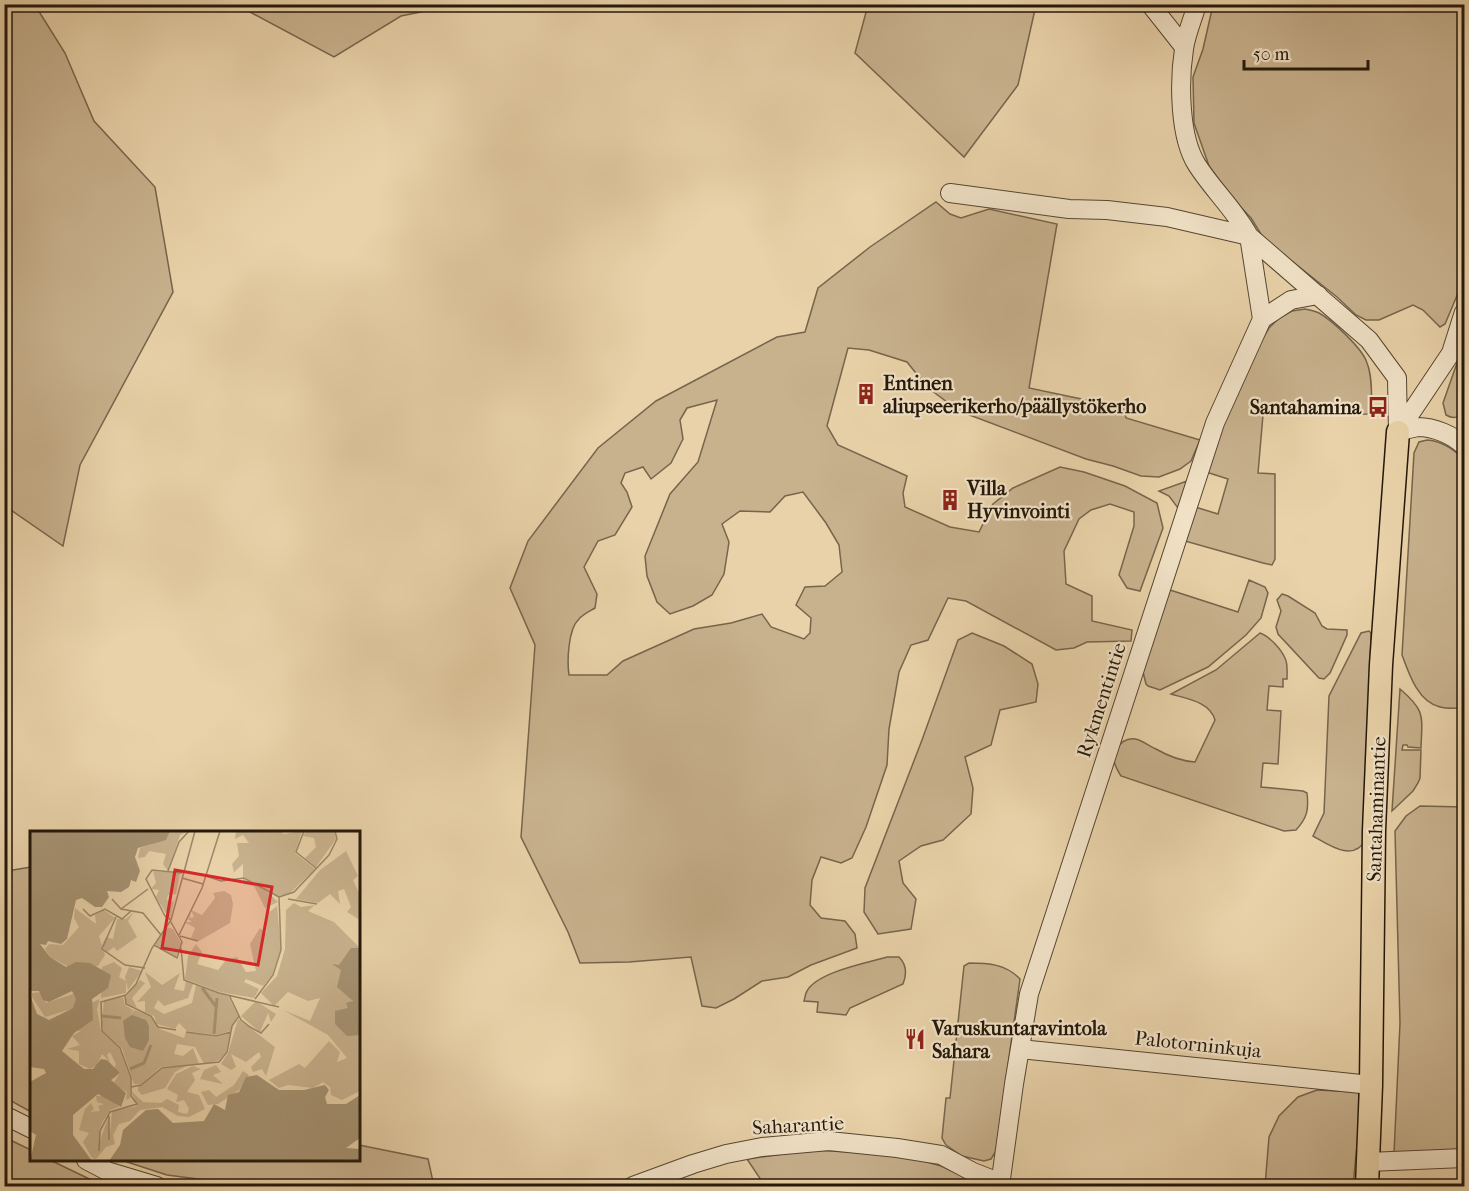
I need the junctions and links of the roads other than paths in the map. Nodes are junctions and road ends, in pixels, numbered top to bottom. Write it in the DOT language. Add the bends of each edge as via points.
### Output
graph roads {
  1 [pos="1150,4"];
  2 [pos="1197,4"];
  3 [pos="1184,47"];
  4 [pos="950,193"];
  5 [pos="1249,236"];
  6 [pos="1318,295"];
  7 [pos="1464,312"];
  8 [pos="1262,319"];
  9 [pos="1398,432"];
  10 [pos="1464,446"];
  11 [pos="1020,1049"];
  12 [pos="1371,1085"];
  13 [pos="4,1115"];
  14 [pos="30,1129"];
  15 [pos="1464,1158"];
  16 [pos="88,1161"];
  17 [pos="1368,1162"];
  18 [pos="1001,1185"];
  19 [pos="157,1186"];
  20 [pos="633,1186"];
  21 [pos="1367,1186"];
  1 -- 3 [label="street"];
  2 -- 3 [label="street"];
  3 -- 5 [label="street" via="1181,105 1187,138 1196,163"];
  4 -- 5 [label="street" via="1167,217"];
  5 -- 6 [label="street"];
  5 -- 8 [label="street"];
  6 -- 8 [label="street" via="1291,300"];
  6 -- 9 [label="street" via="1369,340 1397,378"];
  7 -- 9 [label="street" via="1450,353"];
  8 -- 11 [label="street, Rykmentintie" via="1215,423 1029,994"];
  9 -- 10 [label="street" via="1418,427 1437,430"];
  9 -- 12 [label="main road, Santahaminantie" via="1374,831"];
  11 -- 12 [label="street, Palotorninkuja"];
  11 -- 18 [label="street, Rykmentintie"];
  12 -- 17 [label="main road, Santahaminantie"];
  13 -- 14 [label="street"];
  15 -- 17 [label="street"];
  16 -- 19 [label="street"];
  17 -- 21 [label="main road, Santahaminantie"];
  18 -- 20 [label="street, Saharantie" via="941,1155 828,1141 726,1154"];
}
